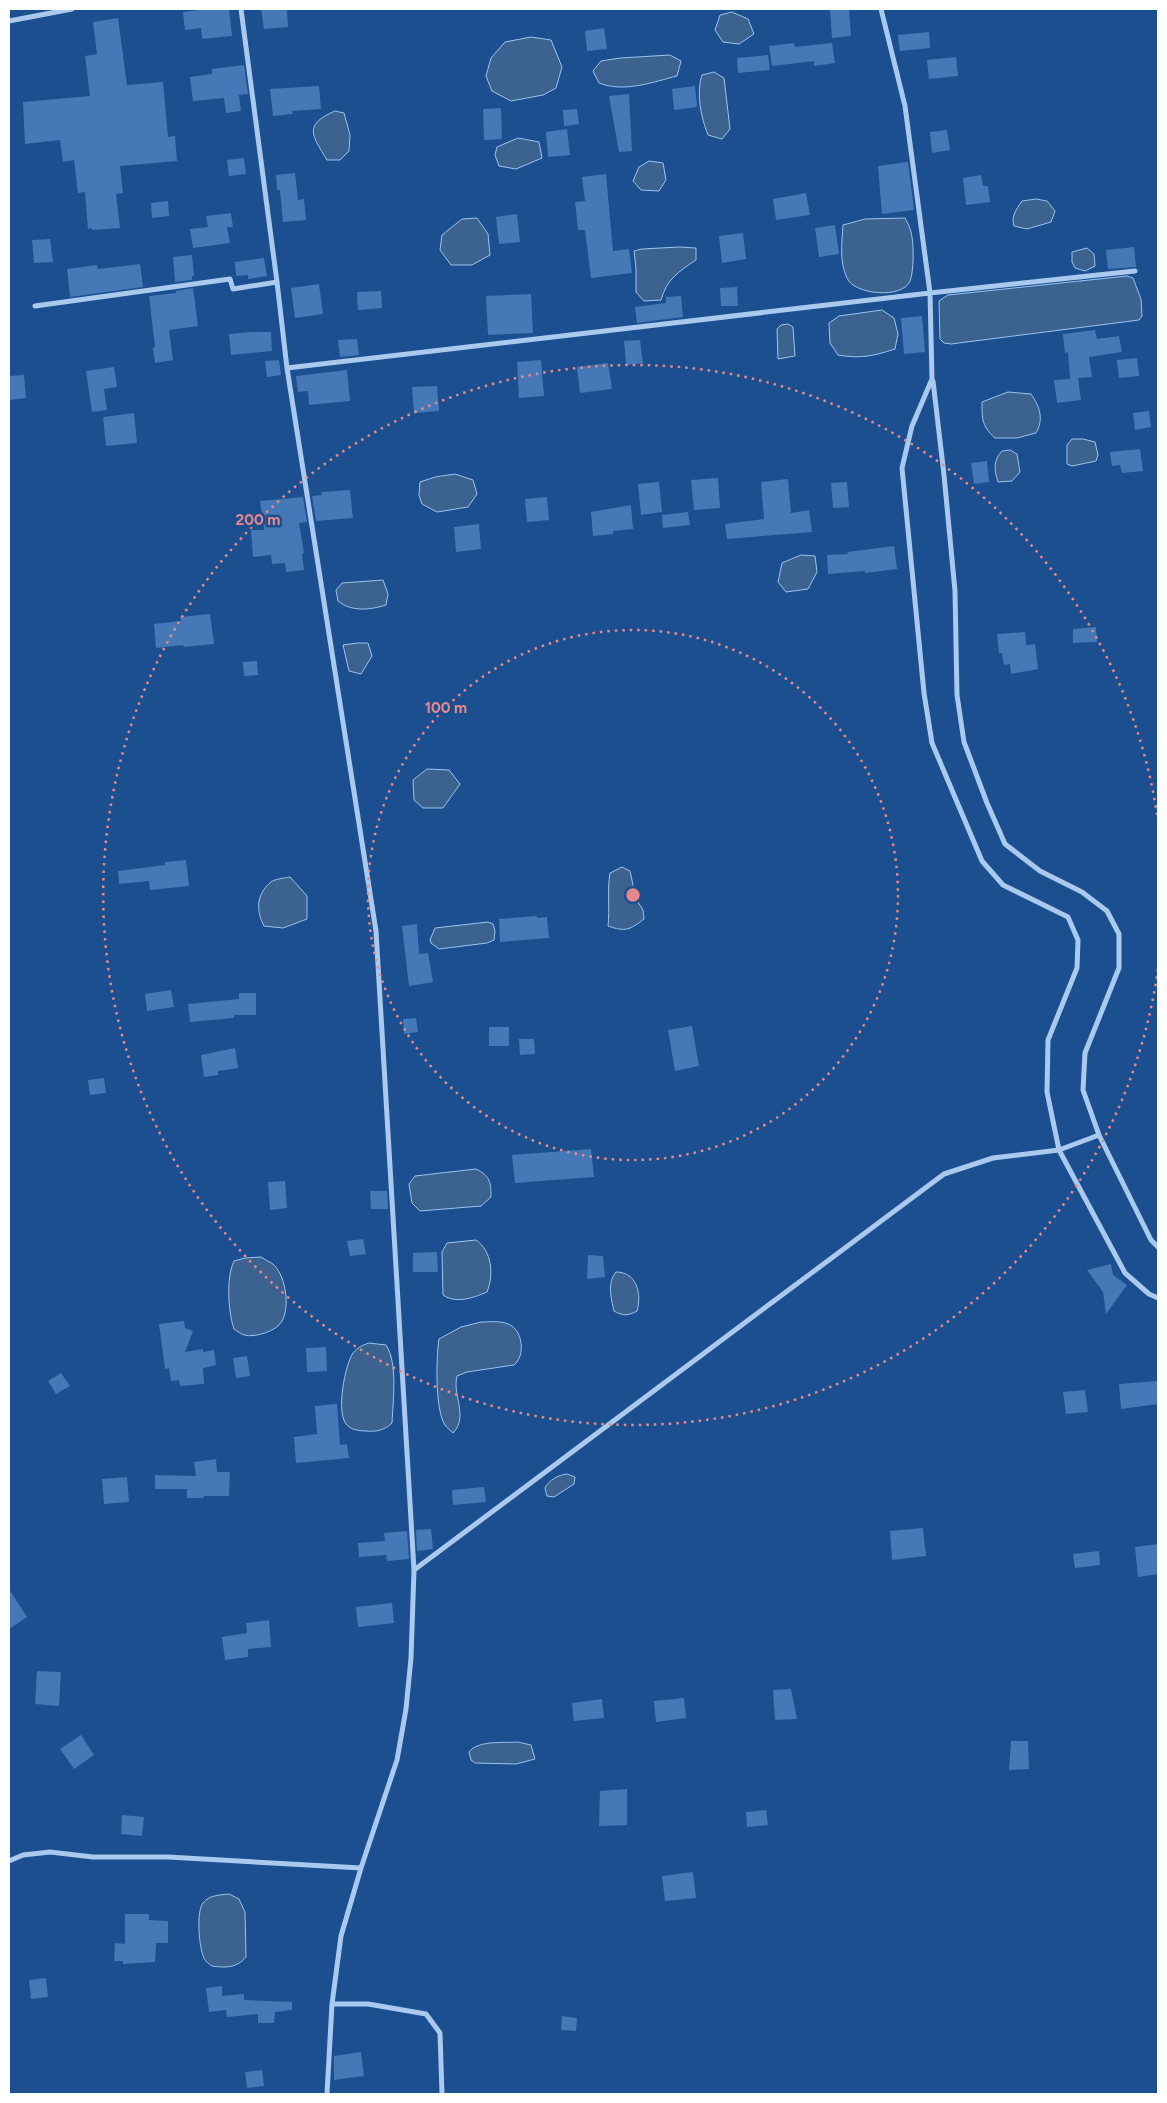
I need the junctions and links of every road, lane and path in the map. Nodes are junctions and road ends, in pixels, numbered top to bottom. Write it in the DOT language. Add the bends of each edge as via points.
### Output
graph roads {
  1 [pos="72,9"];
  2 [pos="240,9"];
  3 [pos="881,9"];
  4 [pos="9,21"];
  5 [pos="1135,271"];
  6 [pos="277,282"];
  7 [pos="930,293"];
  8 [pos="35,306"];
  9 [pos="287,368"];
  10 [pos="932,379"];
  11 [pos="1099,1135"];
  12 [pos="1059,1150"];
  13 [pos="1158,1247"];
  14 [pos="1158,1298"];
  15 [pos="414,1570"];
  16 [pos="9,1861"];
  17 [pos="361,1868"];
  18 [pos="332,2004"];
  19 [pos="327,2094"];
  20 [pos="442,2094"];
  1 -- 4 [label="street"];
  2 -- 6 [label="street"];
  3 -- 7 [label="street" via="905,106"];
  5 -- 7 [label="street"];
  6 -- 8 [label="street" via="233,290 230,279"];
  6 -- 9 [label="street"];
  7 -- 9 [label="street"];
  7 -- 10 [label="street"];
  9 -- 15 [label="street" via="376,931"];
  10 -- 11 [label="street" via="955,591 957,695 964,742 1005,844 1040,871 1082,892 1107,911 1119,934 1119,968 1084,1053 1083,1090"];
  10 -- 12 [label="street" via="912,426 902,468 930,734 982,861 1003,885 1068,917 1078,940 1077,968 1048,1040 1047,1092"];
  11 -- 12 [label="street"];
  11 -- 13 [label="street" via="1151,1240"];
  12 -- 14 [label="street" via="1125,1274"];
  12 -- 15 [label="street" via="993,1158 944,1174"];
  15 -- 17 [label="street" via="406,1708 397,1760"];
  16 -- 17 [label="street" via="24,1855 50,1852 93,1857 168,1857"];
  17 -- 18 [label="street" via="341,1936"];
  18 -- 19 [label="street"];
  18 -- 20 [label="street" via="368,2004 426,2014 440,2032"];
}
